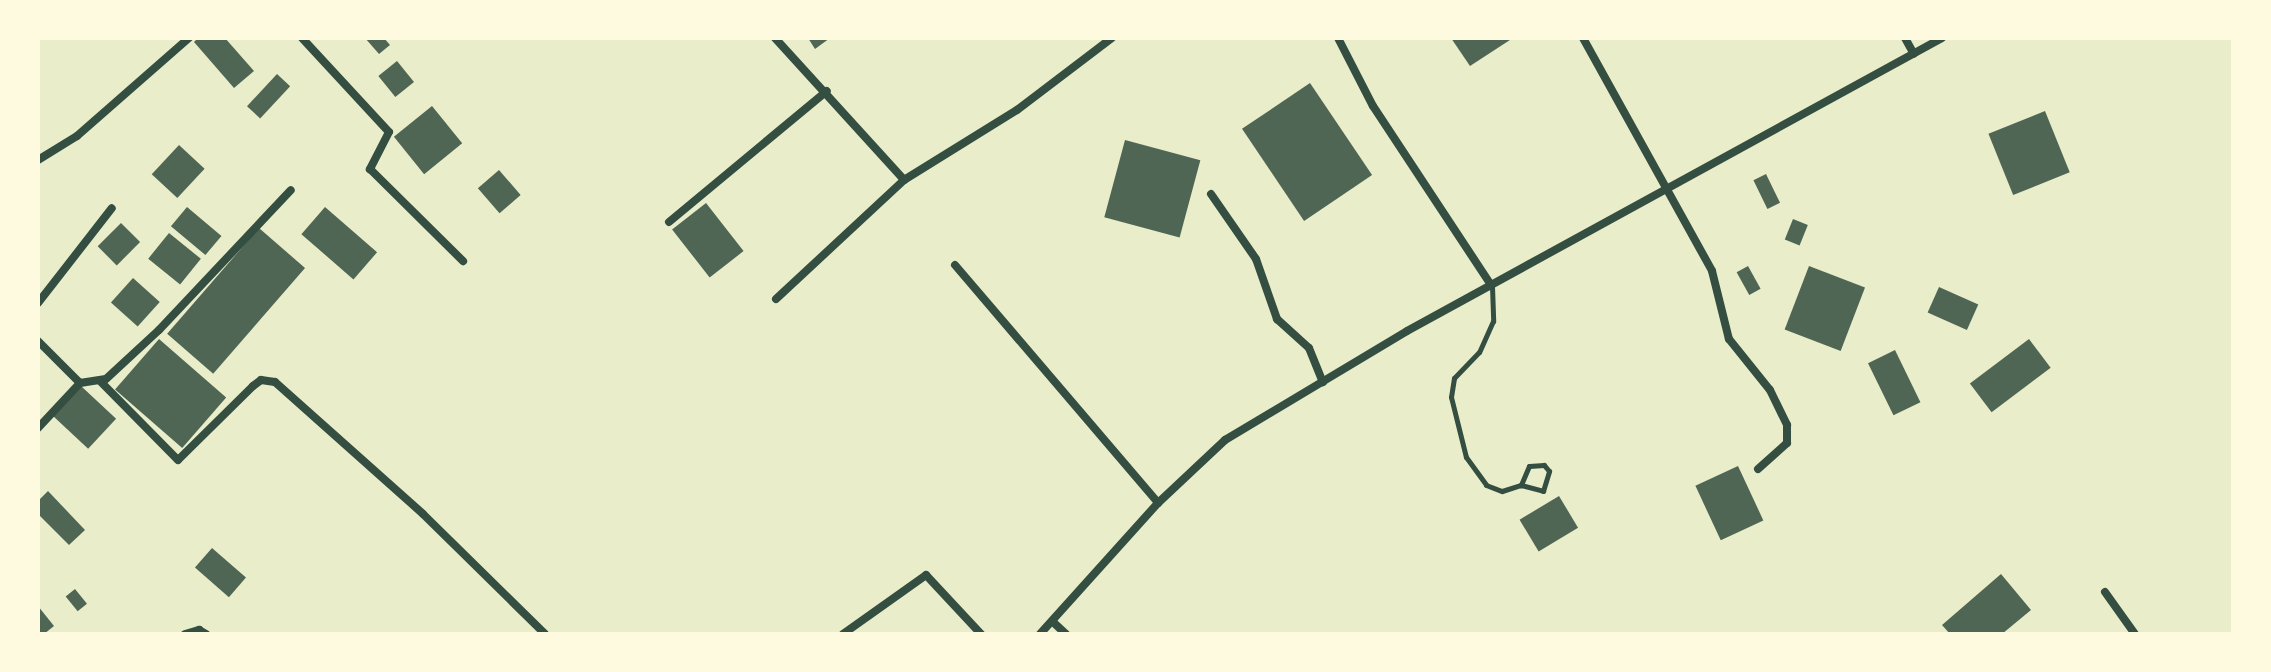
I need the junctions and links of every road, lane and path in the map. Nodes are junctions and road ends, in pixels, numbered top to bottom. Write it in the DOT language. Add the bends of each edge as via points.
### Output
graph roads {
  1 [pos="189,38"];
  2 [pos="302,38"];
  3 [pos="775,38"];
  4 [pos="1112,38"];
  5 [pos="1338,38"];
  6 [pos="1583,38"];
  7 [pos="1905,38"];
  8 [pos="1942,38"];
  9 [pos="1914,54"];
  10 [pos="827,91"];
  11 [pos="38,160"];
  12 [pos="904,180"];
  13 [pos="1664,189"];
  14 [pos="291,190"];
  15 [pos="1211,194"];
  16 [pos="112,208"];
  17 [pos="669,222"];
  18 [pos="463,261"];
  19 [pos="955,265"];
  20 [pos="1491,285"];
  21 [pos="776,299"];
  22 [pos="38,303"];
  23 [pos="38,341"];
  24 [pos="38,350"];
  25 [pos="53,356"];
  26 [pos="100,381"];
  27 [pos="1323,382"];
  28 [pos="80,383"];
  29 [pos="38,428"];
  30 [pos="1758,469"];
  31 [pos="1521,485"];
  32 [pos="1158,503"];
  33 [pos="2105,592"];
  34 [pos="1053,622"];
  35 [pos="185,634"];
  36 [pos="206,634"];
  37 [pos="545,634"];
  38 [pos="843,634"];
  39 [pos="981,634"];
  40 [pos="1040,634"];
  41 [pos="1066,634"];
  42 [pos="2135,634"];
  1 -- 11 [label="street" via="77,136"];
  2 -- 18 [label="street" via="389,132 370,169"];
  3 -- 10 [label="street"];
  4 -- 12 [label="street" via="1017,110"];
  5 -- 20 [label="street" via="1373,106"];
  6 -- 13 [label="street"];
  7 -- 9 [label="street"];
  8 -- 9 [label="street"];
  9 -- 13 [label="street"];
  10 -- 12 [label="street"];
  10 -- 17 [label="street"];
  12 -- 21 [label="street"];
  13 -- 20 [label="street"];
  13 -- 30 [label="street" via="1712,271 1729,339 1770,390 1787,425 1787,443 1780,454"];
  14 -- 26 [label="street" via="159,330"];
  15 -- 27 [label="street" via="1260,267 1277,319 1309,348"];
  16 -- 22 [label="street"];
  19 -- 32 [label="street"];
  20 -- 27 [label="street"];
  20 -- 31 [label="lane" via="1493,321 1479,352 1454,378 1451,397 1458,438 1477,476 1502,491"];
  23 -- 25 [label="street"];
  24 -- 25 [label="street"];
  25 -- 28 [label="street"];
  26 -- 28 [label="street"];
  26 -- 37 [label="street" via="178,460 253,386 261,380 275,382 413,505"];
  27 -- 32 [label="street" via="1225,440"];
  28 -- 29 [label="street"];
  31 -- 31 [label="lane" via="1529,466 1544,465 1549,471 1543,491"];
  32 -- 34 [label="street"];
  33 -- 42 [label="street"];
  34 -- 40 [label="street"];
  34 -- 41 [label="street"];
  35 -- 36 [label="street"];
  38 -- 39 [label="street" via="922,575 933,578"];
}
